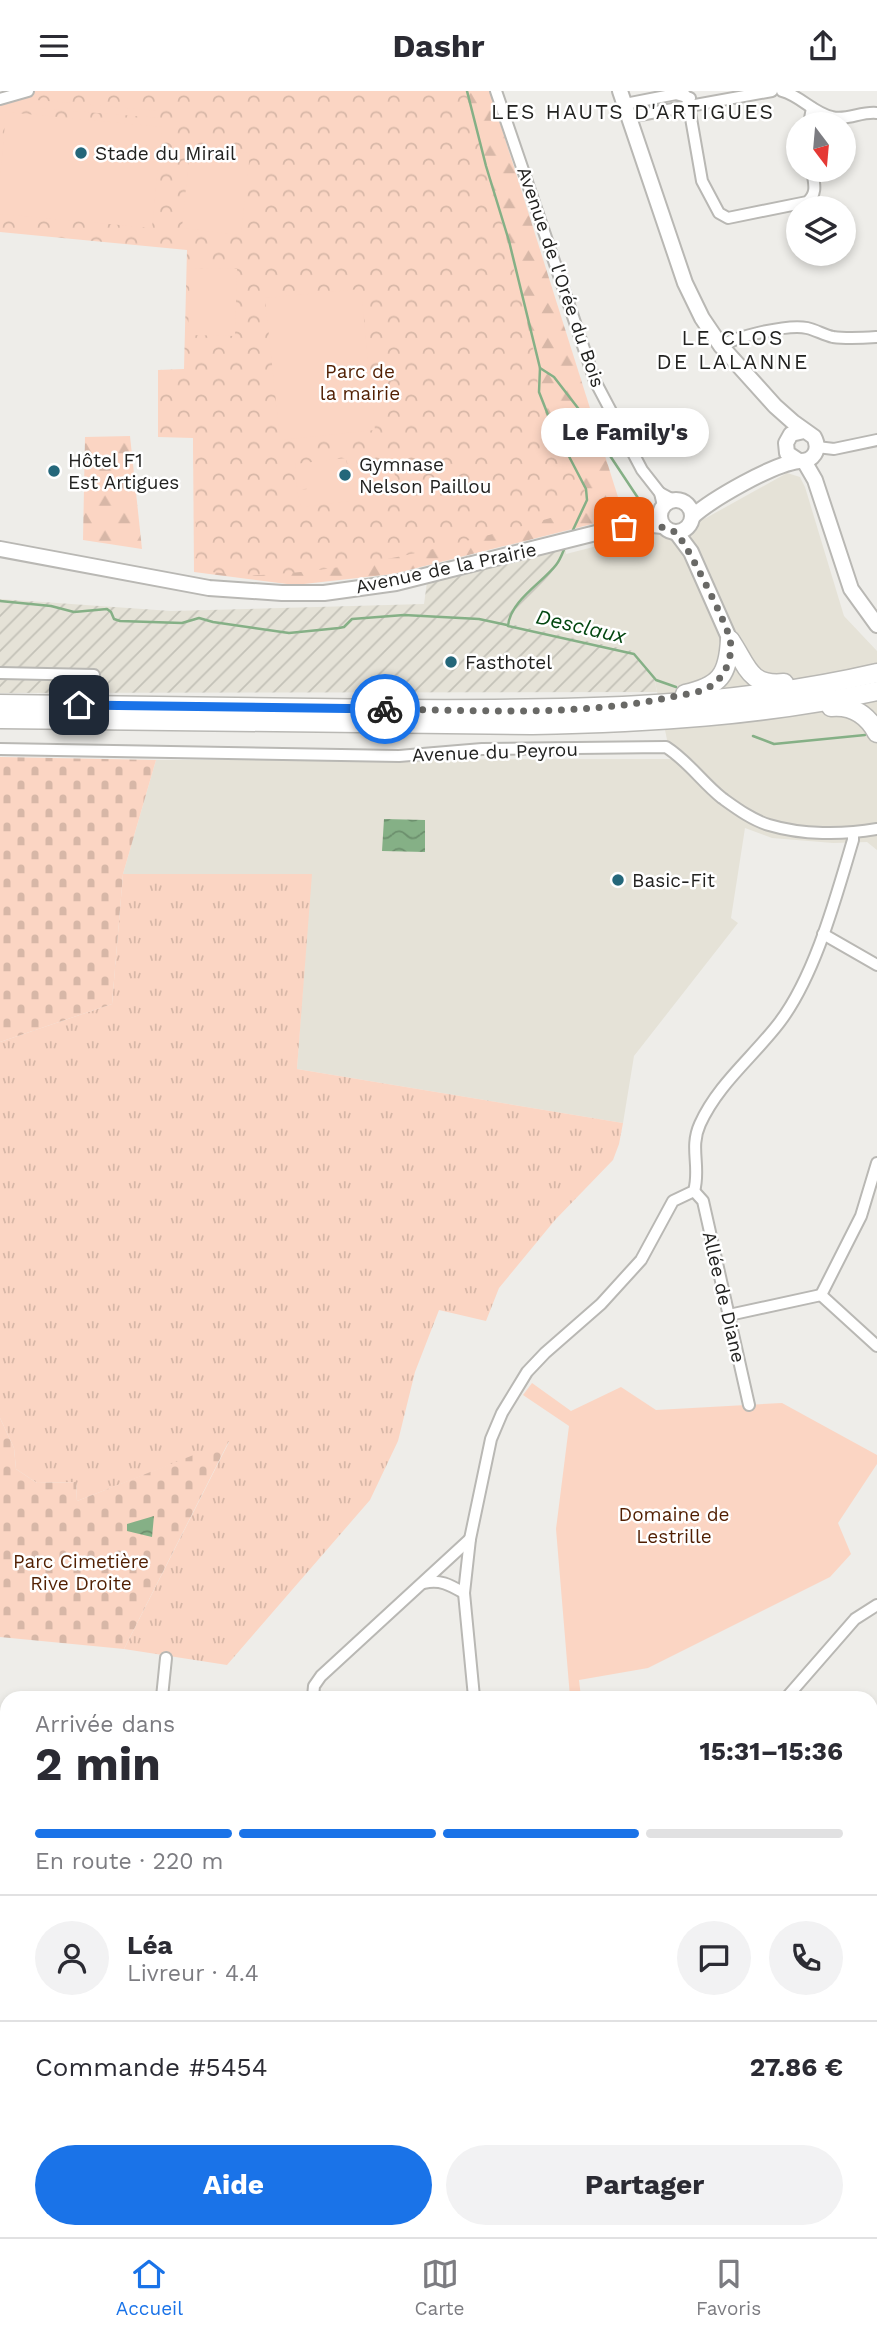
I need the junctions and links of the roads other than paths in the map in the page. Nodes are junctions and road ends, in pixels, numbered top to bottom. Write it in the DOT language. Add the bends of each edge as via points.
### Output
graph roads {
  1 [pos="28,91"];
  2 [pos="496,91"];
  3 [pos="772,91"];
  4 [pos="782,91"];
  5 [pos="0,99"];
  6 [pos="686,101"];
  7 [pos="625,104"];
  8 [pos="812,107"];
  9 [pos="811,112"];
  10 [pos="877,113"];
  11 [pos="814,182"];
  12 [pos="877,337"];
  13 [pos="721,346"];
  14 [pos="775,406"];
  15 [pos="804,431"];
  16 [pos="877,440"];
  17 [pos="786,443"];
  18 [pos="817,449"];
  19 [pos="801,461"];
  20 [pos="764,473"];
  21 [pos="673,513"];
  22 [pos="0,549"];
  23 [pos="840,555"];
  24 [pos="877,625"];
  25 [pos="730,640"];
  26 [pos="877,666"];
  27 [pos="0,673"];
  28 [pos="877,673"];
  29 [pos="94,675"];
  30 [pos="877,691"];
  31 [pos="0,704"];
  32 [pos="632,705"];
  33 [pos="0,719"];
  34 [pos="650,721"];
  35 [pos="877,733"];
  36 [pos="0,749"];
  37 [pos="877,829"];
  38 [pos="853,833"];
  39 [pos="823,934"];
  40 [pos="877,965"];
  41 [pos="877,1163"];
  42 [pos="694,1191"];
  43 [pos="821,1295"];
  44 [pos="729,1315"];
  45 [pos="877,1346"];
  46 [pos="749,1405"];
  47 [pos="470,1539"];
  48 [pos="421,1584"];
  49 [pos="464,1593"];
  50 [pos="877,1605"];
  51 [pos="166,1658"];
  52 [pos="163,1691"];
  53 [pos="314,1691"];
  54 [pos="473,1691"];
  55 [pos="792,1691"];
  1 -- 5 [label="street"];
  2 -- 21 [label="street, Avenue de l'Orée du Bois" via="595,381 642,470"];
  3 -- 6 [label="street" via="701,104"];
  4 -- 8 [label="street"];
  6 -- 7 [label="street"];
  6 -- 11 [label="street" via="702,181 719,213 728,218 807,202 813,196"];
  7 -- 13 [label="street" via="692,299"];
  8 -- 9 [label="street"];
  8 -- 10 [label="street" via="836,119"];
  12 -- 13 [label="street" via="831,337 792,327"];
  13 -- 14 [label="street"];
  14 -- 15 [label="street"];
  14 -- 17 [label="street"];
  15 -- 17 [label="street" via="796,431"];
  15 -- 18 [label="street" via="814,437"];
  16 -- 18 [label="street"];
  17 -- 19 [label="street" via="790,457"];
  17 -- 20 [label="street"];
  18 -- 19 [label="street"];
  18 -- 23 [label="street"];
  19 -- 20 [label="street"];
  19 -- 23 [label="street" via="815,480"];
  20 -- 21 [label="street" via="710,502"];
  21 -- 22 [label="street, Avenue de la Prairie" via="396,583 314,593 209,588"];
  21 -- 25 [label="street"];
  23 -- 24 [label="street" via="851,589"];
  25 -- 26 [label="highway" via="749,672 766,683"];
  25 -- 32 [label="highway" via="727,669 710,686"];
  27 -- 29 [label="street"];
  28 -- 32 [label="highway" via="726,699"];
  30 -- 34 [label="highway" via="768,711"];
  31 -- 32 [label="highway" via="533,710"];
  33 -- 34 [label="highway" via="532,726"];
  34 -- 35 [label="highway" via="682,725 844,706 862,714"];
  36 -- 38 [label="street, Avenue du Peyrou" via="399,756 482,749 666,747 750,817 797,831"];
  37 -- 38 [label="street, Avenue du Peyrou"];
  38 -- 39 [label="street"];
  39 -- 40 [label="street"];
  39 -- 42 [label="street" via="799,993 779,1024 722,1088 700,1123 693,1142 698,1179"];
  41 -- 43 [label="street" via="860,1216"];
  42 -- 44 [label="street, Allée de Diane" via="703,1201"];
  42 -- 47 [label="street" via="673,1201 641,1260 601,1304 545,1353 516,1388 491,1439"];
  43 -- 44 [label="street"];
  43 -- 45 [label="street"];
  44 -- 46 [label="street, Allée de Diane"];
  47 -- 48 [label="street"];
  47 -- 49 [label="street"];
  48 -- 49 [label="street" via="435,1580"];
  48 -- 53 [label="street" via="321,1676"];
  49 -- 54 [label="street"];
  50 -- 55 [label="street" via="855,1619"];
  51 -- 52 [label="street"];
}
